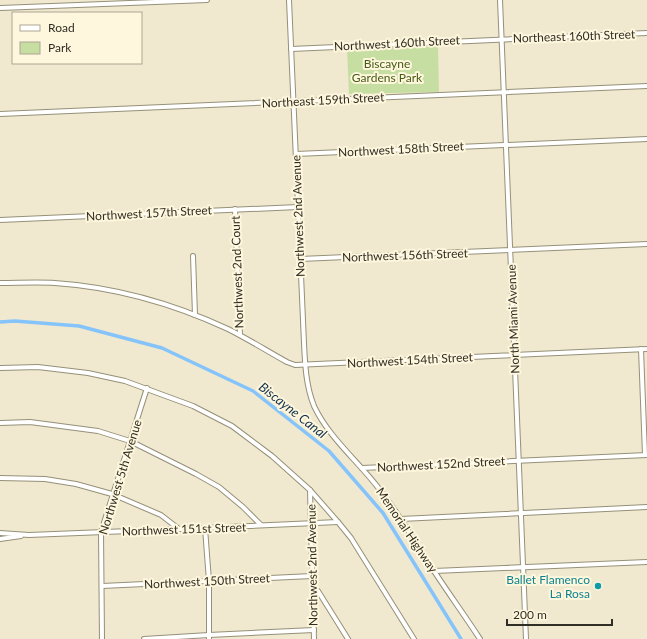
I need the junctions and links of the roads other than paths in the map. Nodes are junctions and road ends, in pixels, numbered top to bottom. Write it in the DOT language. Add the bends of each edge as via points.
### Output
graph roads {
  1 [pos="207,0"];
  2 [pos="289,0"];
  3 [pos="500,0"];
  4 [pos="0,8"];
  5 [pos="647,33"];
  6 [pos="502,39"];
  7 [pos="291,49"];
  8 [pos="647,86"];
  9 [pos="504,92"];
  10 [pos="294,101"];
  11 [pos="0,114"];
  12 [pos="647,139"];
  13 [pos="506,145"];
  14 [pos="296,154"];
  15 [pos="298,207"];
  16 [pos="235,209"];
  17 [pos="0,220"];
  18 [pos="647,244"];
  19 [pos="510,250"];
  20 [pos="193,256"];
  21 [pos="300,259"];
  22 [pos="0,283"];
  23 [pos="195,315"];
  24 [pos="240,335"];
  25 [pos="647,349"];
  26 [pos="641,350"];
  27 [pos="515,355"];
  28 [pos="305,365"];
  29 [pos="0,368"];
  30 [pos="147,388"];
  31 [pos="0,423"];
  32 [pos="326,427"];
  33 [pos="130,441"];
  34 [pos="646,455"];
  35 [pos="519,460"];
  36 [pos="362,468"];
  37 [pos="0,478"];
  38 [pos="310,490"];
  39 [pos="112,494"];
  40 [pos="647,507"];
  41 [pos="521,513"];
  42 [pos="401,519"];
  43 [pos="338,522"];
  44 [pos="311,523"];
  45 [pos="261,525"];
  46 [pos="204,528"];
  47 [pos="180,529"];
  48 [pos="101,532"];
  49 [pos="0,533"];
  50 [pos="29,535"];
  51 [pos="0,539"];
  52 [pos="647,562"];
  53 [pos="523,568"];
  54 [pos="434,571"];
  55 [pos="312,576"];
  56 [pos="209,581"];
  57 [pos="102,586"];
  58 [pos="313,589"];
  59 [pos="314,630"];
  60 [pos="209,637"];
  61 [pos="102,639"];
  62 [pos="144,639"];
  63 [pos="314,639"];
  64 [pos="348,639"];
  65 [pos="414,639"];
  66 [pos="480,639"];
  67 [pos="526,639"];
  1 -- 4 [label="street"];
  2 -- 7 [label="street, Northwest 2nd Avenue"];
  3 -- 6 [label="street, North Miami Avenue"];
  5 -- 6 [label="street, Northeast 160th Street"];
  6 -- 7 [label="street, Northwest 160th Street"];
  6 -- 9 [label="street, North Miami Avenue"];
  7 -- 10 [label="street, Northwest 2nd Avenue"];
  8 -- 9 [label="street, Northeast 159th Street"];
  9 -- 10 [label="street, Northeast 159th Street"];
  9 -- 13 [label="street, North Miami Avenue"];
  10 -- 11 [label="street, Northeast 159th Street"];
  10 -- 14 [label="street, Northwest 2nd Avenue"];
  12 -- 13 [label="street, Northwest 158th Street"];
  13 -- 14 [label="street, Northwest 158th Street"];
  13 -- 19 [label="street, North Miami Avenue"];
  14 -- 15 [label="street, Northwest 2nd Avenue"];
  15 -- 16 [label="street, Northwest 157th Street"];
  15 -- 21 [label="street, Northwest 2nd Avenue"];
  16 -- 17 [label="street, Northwest 157th Street"];
  16 -- 24 [label="street, Northwest 2nd Court"];
  18 -- 19 [label="street, Northwest 156th Street"];
  19 -- 21 [label="street, Northwest 156th Street"];
  19 -- 27 [label="street, North Miami Avenue"];
  20 -- 23 [label="street"];
  21 -- 28 [label="street, Northwest 2nd Avenue"];
  22 -- 23 [label="street, Northwest 154th Street" via="50,283 99,289 157,302"];
  23 -- 24 [label="street, Northwest 154th Street"];
  24 -- 28 [label="street, Northwest 154th Street" via="293,365"];
  25 -- 26 [label="street, Northwest 154th Street"];
  26 -- 27 [label="street, Northwest 154th Street"];
  26 -- 34 [label="street"];
  27 -- 28 [label="street, Northwest 154th Street"];
  27 -- 35 [label="street, North Miami Avenue"];
  28 -- 32 [label="street, Northwest 2nd Avenue" via="313,402"];
  29 -- 30 [label="street" via="38,367 88,373"];
  30 -- 33 [label="street, Northwest 5th Avenue"];
  30 -- 38 [label="street" via="193,406 232,426 272,456"];
  31 -- 33 [label="street" via="30,422 98,431"];
  32 -- 36 [label="street, Memorial Highway"];
  33 -- 39 [label="street, Northwest 5th Avenue"];
  33 -- 45 [label="street" via="219,487"];
  34 -- 35 [label="street, Northwest 152nd Street"];
  35 -- 36 [label="street, Northwest 152nd Street"];
  35 -- 41 [label="street, North Miami Avenue"];
  36 -- 42 [label="street, Memorial Highway"];
  37 -- 39 [label="street" via="45,479"];
  38 -- 43 [label="street"];
  38 -- 44 [label="street, Northwest 2nd Avenue"];
  39 -- 47 [label="street" via="161,515"];
  39 -- 48 [label="street, Northwest 5th Avenue"];
  40 -- 41 [label="street"];
  41 -- 42 [label="street"];
  41 -- 53 [label="street, North Miami Avenue"];
  42 -- 54 [label="street, Memorial Highway"];
  43 -- 44 [label="street, Northwest 151st Street"];
  43 -- 65 [label="street" via="351,538"];
  44 -- 45 [label="street, Northwest 151st Street"];
  44 -- 55 [label="street, Northwest 2nd Avenue"];
  45 -- 46 [label="street, Northwest 151st Street"];
  46 -- 47 [label="street, Northwest 151st Street"];
  46 -- 56 [label="street"];
  47 -- 48 [label="street, Northwest 151st Street"];
  48 -- 50 [label="street, Northwest 151st Street"];
  48 -- 57 [label="street, Northwest 5th Avenue"];
  49 -- 50 [label="street, Northwest 151st Street"];
  50 -- 51 [label="street, Northwest 151st Street"];
  52 -- 53 [label="street"];
  53 -- 54 [label="street"];
  53 -- 67 [label="street, North Miami Avenue"];
  54 -- 66 [label="street, Memorial Highway"];
  55 -- 56 [label="street, Northwest 150th Street"];
  55 -- 58 [label="street, Northwest 2nd Avenue"];
  56 -- 57 [label="street, Northwest 150th Street"];
  56 -- 60 [label="street"];
  57 -- 61 [label="street, Northwest 5th Avenue"];
  58 -- 59 [label="street, Northwest 2nd Avenue"];
  58 -- 64 [label="street" via="318,591"];
  59 -- 60 [label="street"];
  59 -- 63 [label="street, Northwest 2nd Avenue"];
  60 -- 62 [label="street"];
}
